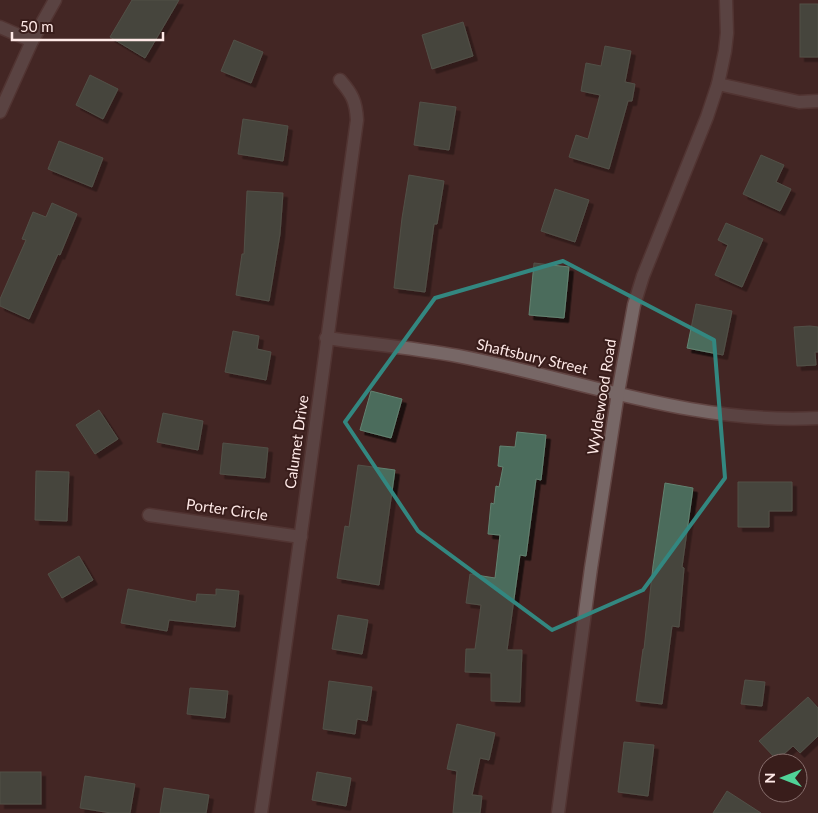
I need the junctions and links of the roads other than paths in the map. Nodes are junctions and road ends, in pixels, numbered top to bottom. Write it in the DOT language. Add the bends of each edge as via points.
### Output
graph roads {
  1 [pos="55,0"];
  2 [pos="726,0"];
  3 [pos="0,27"];
  4 [pos="32,41"];
  5 [pos="340,80"];
  6 [pos="718,84"];
  7 [pos="818,101"];
  8 [pos="0,112"];
  9 [pos="326,338"];
  10 [pos="618,393"];
  11 [pos="818,418"];
  12 [pos="149,515"];
  13 [pos="300,537"];
  14 [pos="261,813"];
  15 [pos="558,813"];
  1 -- 4 [label="street"];
  2 -- 6 [label="street, Wyldewood Road" via="727,33"];
  3 -- 4 [label="street"];
  4 -- 8 [label="street"];
  5 -- 9 [label="street, Calumet Drive" via="356,105 358,120"];
  6 -- 7 [label="street" via="799,102"];
  6 -- 10 [label="street, Wyldewood Road" via="643,276 634,305"];
  9 -- 10 [label="street, Shaftsbury Street" via="457,356"];
  9 -- 13 [label="street, Calumet Drive"];
  10 -- 11 [label="street, Shaftsbury Street" via="699,411 791,420"];
  10 -- 15 [label="street, Wyldewood Road"];
  12 -- 13 [label="street, Porter Circle"];
  13 -- 14 [label="street, Calumet Drive"];
}
